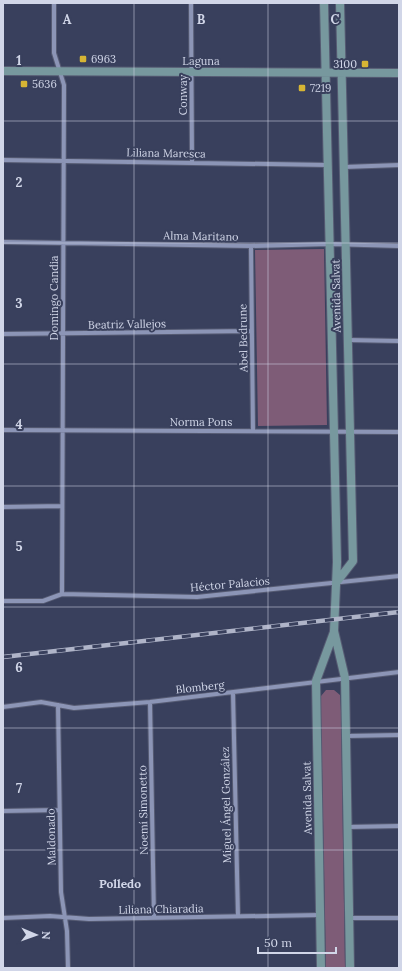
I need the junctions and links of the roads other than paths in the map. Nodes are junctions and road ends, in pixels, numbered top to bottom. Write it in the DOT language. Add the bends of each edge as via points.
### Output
graph roads {
  1 [pos="54,3"];
  2 [pos="191,3"];
  3 [pos="324,3"];
  4 [pos="340,3"];
  5 [pos="3,71"];
  6 [pos="60,72"];
  7 [pos="192,72"];
  8 [pos="326,73"];
  9 [pos="399,73"];
  10 [pos="341,74"];
  11 [pos="3,160"];
  12 [pos="64,160"];
  13 [pos="192,162"];
  14 [pos="328,165"];
  15 [pos="399,165"];
  16 [pos="344,167"];
  17 [pos="3,242"];
  18 [pos="64,242"];
  19 [pos="330,244"];
  20 [pos="345,244"];
  21 [pos="250,246"];
  22 [pos="399,246"];
  23 [pos="252,331"];
  24 [pos="3,334"];
  25 [pos="63,334"];
  26 [pos="348,340"];
  27 [pos="399,340"];
  28 [pos="3,430"];
  29 [pos="62,430"];
  30 [pos="253,431"];
  31 [pos="334,431"];
  32 [pos="350,431"];
  33 [pos="399,432"];
  34 [pos="62,506"];
  35 [pos="3,507"];
  36 [pos="399,576"];
  37 [pos="336,583"];
  38 [pos="62,594"];
  39 [pos="3,601"];
  40 [pos="334,631"];
  41 [pos="399,672"];
  42 [pos="345,678"];
  43 [pos="316,681"];
  44 [pos="233,693"];
  45 [pos="150,702"];
  46 [pos="58,705"];
  47 [pos="3,706"];
  48 [pos="399,735"];
  49 [pos="346,736"];
  50 [pos="59,810"];
  51 [pos="3,811"];
  52 [pos="399,826"];
  53 [pos="347,827"];
  54 [pos="320,915"];
  55 [pos="238,916"];
  56 [pos="65,917"];
  57 [pos="3,918"];
  58 [pos="154,918"];
  59 [pos="349,918"];
  60 [pos="399,918"];
  61 [pos="68,968"];
  62 [pos="321,968"];
  63 [pos="350,968"];
  1 -- 6 [label="street, Domingo Candia" via="54,53"];
  2 -- 7 [label="street, Conway"];
  3 -- 8 [label="street, Avenida Salvat"];
  4 -- 10 [label="street, Avenida Salvat"];
  5 -- 6 [label="street, Laguna"];
  6 -- 7 [label="street, Laguna"];
  6 -- 12 [label="street, Domingo Candia" via="64,85"];
  7 -- 8 [label="street, Laguna"];
  7 -- 13 [label="street, Conway"];
  8 -- 10 [label="street, Laguna"];
  8 -- 14 [label="street, Avenida Salvat"];
  9 -- 10 [label="street, Laguna"];
  10 -- 16 [label="street, Avenida Salvat"];
  11 -- 12 [label="street, Liliana Maresca"];
  12 -- 13 [label="street, Liliana Maresca"];
  12 -- 18 [label="street, Domingo Candia"];
  13 -- 14 [label="street, Liliana Maresca"];
  14 -- 19 [label="street, Avenida Salvat"];
  15 -- 16 [label="street"];
  16 -- 20 [label="street, Avenida Salvat"];
  17 -- 18 [label="street, Alma Maritano"];
  18 -- 21 [label="street, Alma Maritano"];
  18 -- 25 [label="street, Domingo Candia"];
  19 -- 20 [label="street, Alma Maritano"];
  19 -- 21 [label="street, Alma Maritano"];
  19 -- 31 [label="street, Avenida Salvat"];
  20 -- 22 [label="street, Alma Maritano"];
  20 -- 26 [label="street, Avenida Salvat"];
  21 -- 23 [label="street, Abel Bedrune"];
  23 -- 25 [label="street, Beatriz Vallejos"];
  23 -- 30 [label="street, Abel Bedrune"];
  24 -- 25 [label="street, Beatriz Vallejos"];
  25 -- 29 [label="street, Domingo Candia"];
  26 -- 27 [label="street"];
  26 -- 32 [label="street, Avenida Salvat"];
  28 -- 29 [label="street, Norma Pons"];
  29 -- 30 [label="street, Norma Pons"];
  29 -- 34 [label="street, Domingo Candia"];
  30 -- 31 [label="street, Norma Pons"];
  31 -- 32 [label="street, Norma Pons"];
  31 -- 37 [label="street, Avenida Salvat"];
  32 -- 33 [label="street, Norma Pons"];
  32 -- 37 [label="street, Avenida Salvat" via="353,561"];
  34 -- 35 [label="street"];
  34 -- 38 [label="street, Domingo Candia"];
  36 -- 37 [label="street, Héctor Palacios"];
  37 -- 38 [label="street, Héctor Palacios" via="197,597"];
  37 -- 40 [label="street, Avenida Salvat"];
  38 -- 39 [label="street" via="42,601"];
  40 -- 42 [label="street, Avenida Salvat"];
  40 -- 43 [label="street, Avenida Salvat"];
  41 -- 42 [label="street, Blomberg"];
  42 -- 43 [label="street, Blomberg"];
  42 -- 49 [label="street, Avenida Salvat"];
  43 -- 44 [label="street, Blomberg"];
  43 -- 54 [label="street, Avenida Salvat"];
  44 -- 45 [label="street, Blomberg"];
  44 -- 55 [label="street, Miguel Ángel González"];
  45 -- 46 [label="street, Blomberg" via="74,708"];
  45 -- 58 [label="street, Noemí Simonetto"];
  46 -- 47 [label="street, Blomberg" via="41,702"];
  46 -- 50 [label="street, Maldonado"];
  48 -- 49 [label="street"];
  49 -- 53 [label="street, Avenida Salvat"];
  50 -- 51 [label="street"];
  50 -- 56 [label="street, Maldonado" via="61,892"];
  52 -- 53 [label="street"];
  53 -- 59 [label="street, Avenida Salvat"];
  54 -- 55 [label="street, Liliana Chiaradia"];
  54 -- 62 [label="street, Avenida Salvat"];
  55 -- 58 [label="street, Liliana Chiaradia"];
  56 -- 57 [label="street, Liliana Chiaradia"];
  56 -- 58 [label="street, Liliana Chiaradia"];
  56 -- 61 [label="street, Maldonado"];
  59 -- 60 [label="street"];
  59 -- 63 [label="street, Avenida Salvat"];
}
